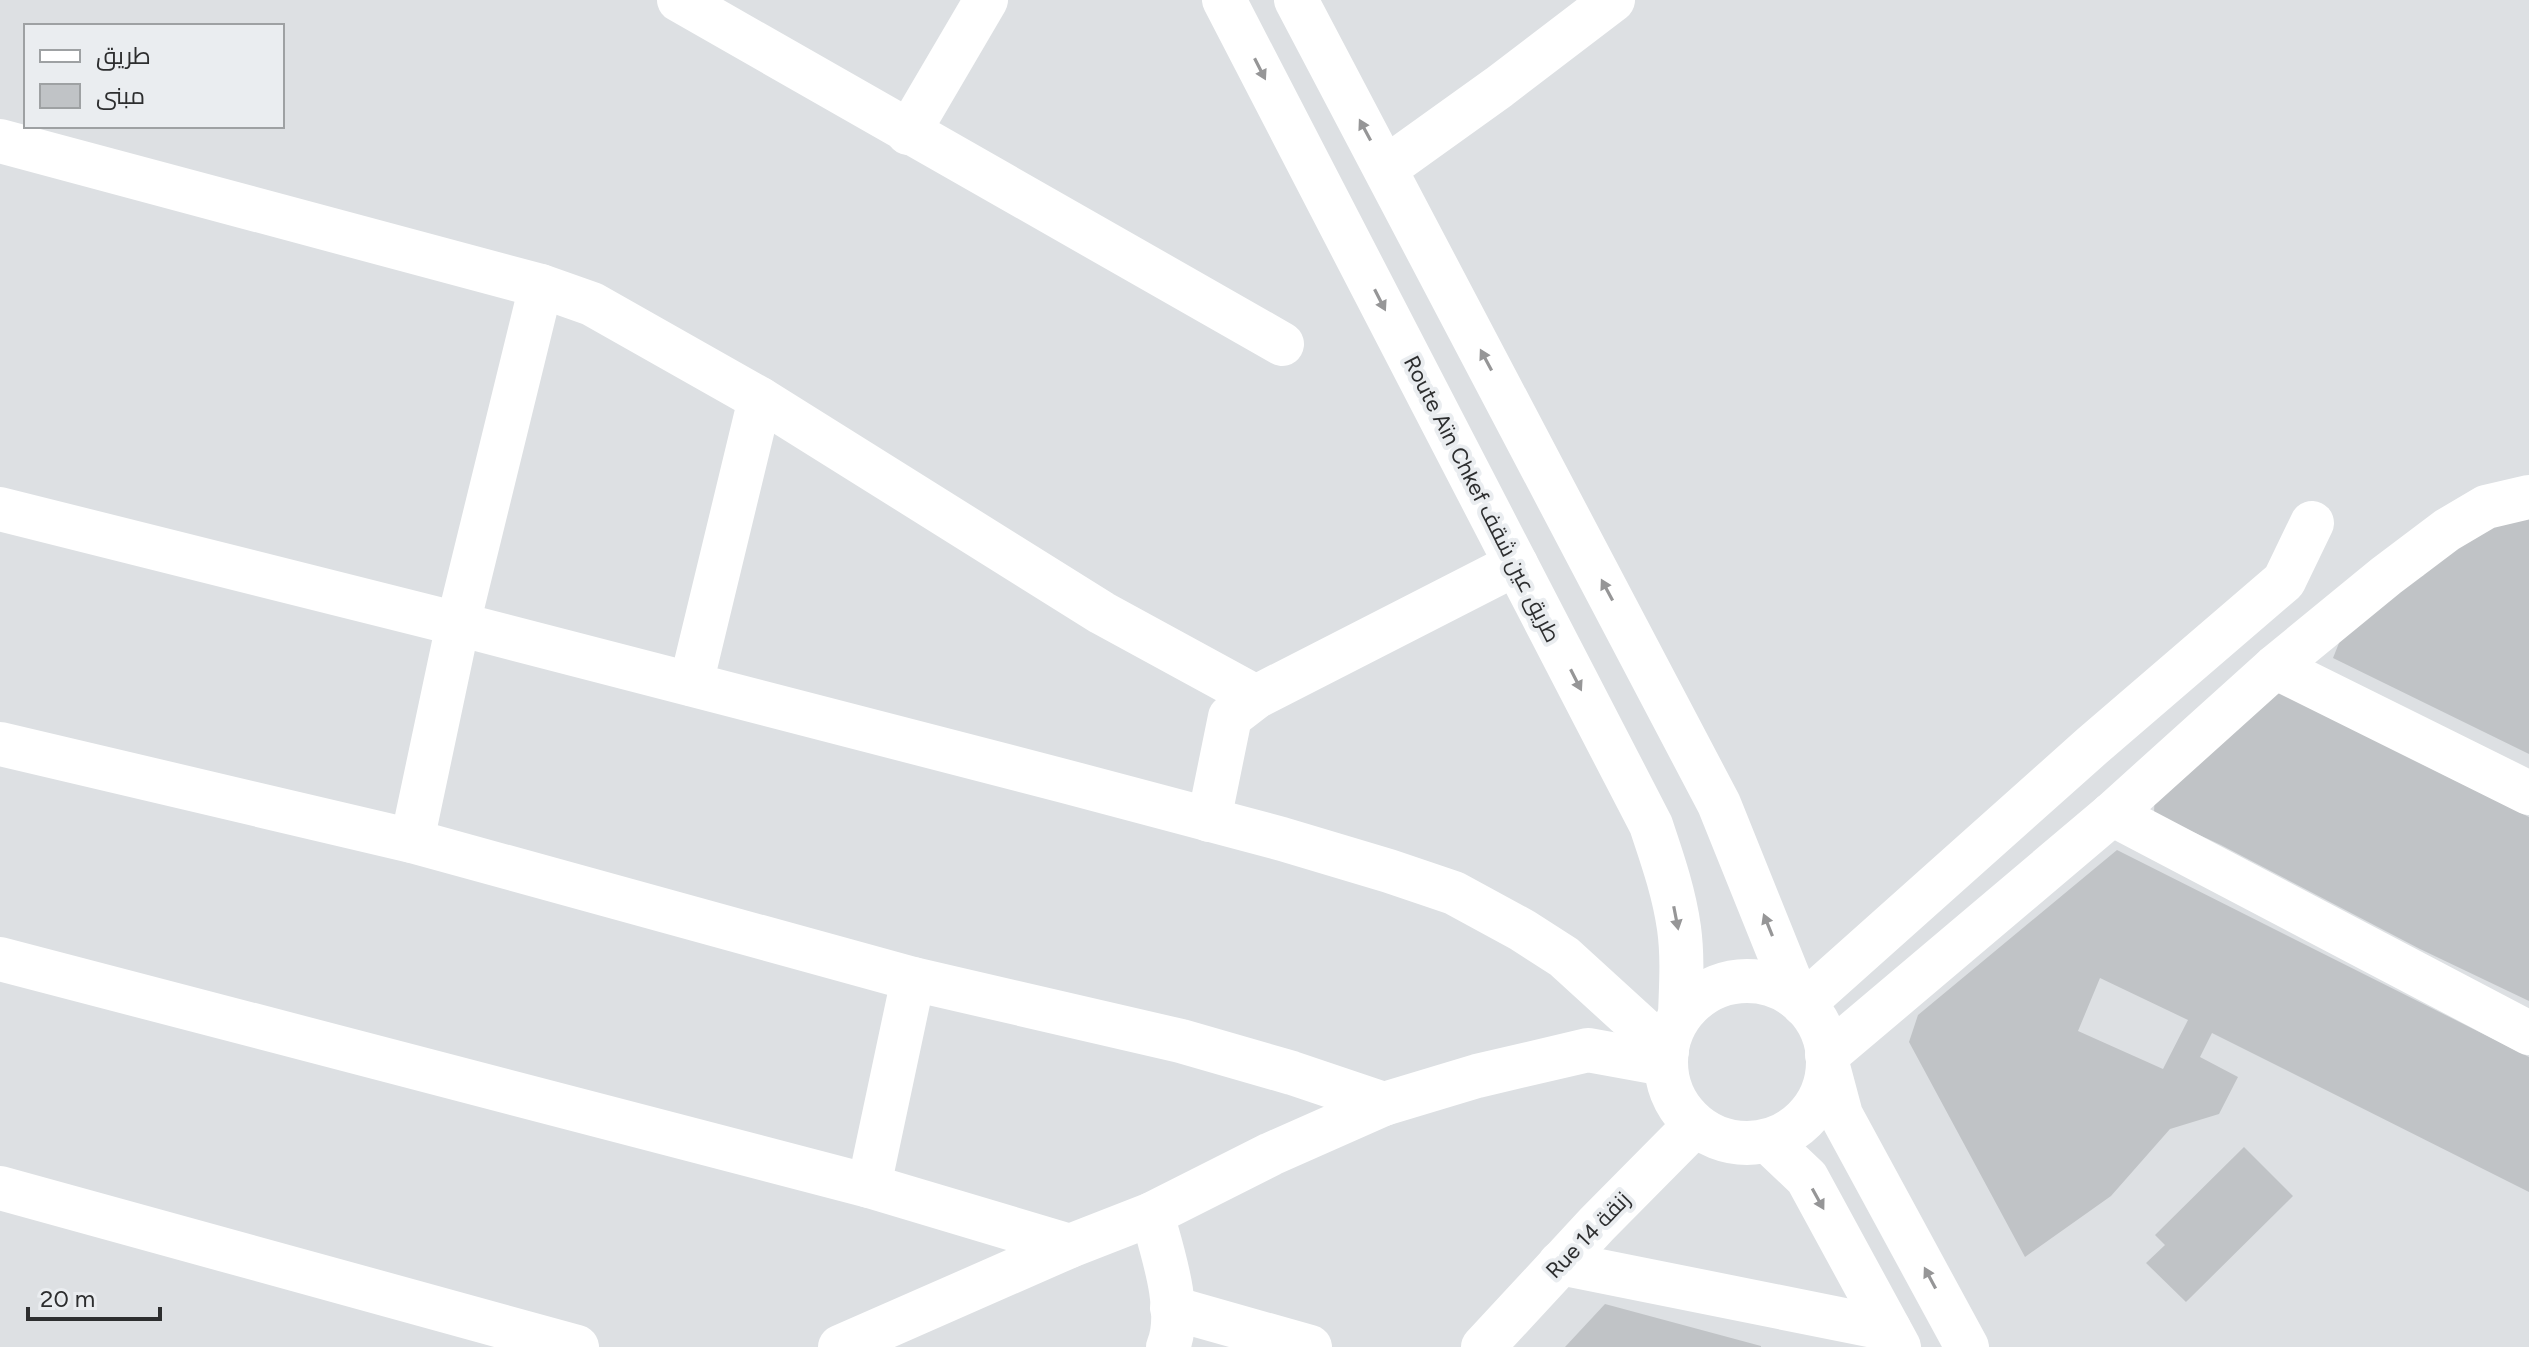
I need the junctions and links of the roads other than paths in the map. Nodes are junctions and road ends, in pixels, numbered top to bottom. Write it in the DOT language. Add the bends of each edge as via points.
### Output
graph roads {
  1 [pos="679,0"];
  2 [pos="986,0"];
  3 [pos="1224,0"];
  4 [pos="1296,0"];
  5 [pos="1613,0"];
  6 [pos="908,133"];
  7 [pos="0,141"];
  8 [pos="1386,168"];
  9 [pos="541,286"];
  10 [pos="1282,344"];
  11 [pos="760,399"];
  12 [pos="2529,497"];
  13 [pos="0,509"];
  14 [pos="2312,523"];
  15 [pos="1516,564"];
  16 [pos="458,624"];
  17 [pos="2275,667"];
  18 [pos="691,684"];
  19 [pos="1256,697"];
  20 [pos="0,744"];
  21 [pos="2529,793"];
  22 [pos="2112,814"];
  23 [pos="1209,820"];
  24 [pos="412,841"];
  25 [pos="0,959"];
  26 [pos="913,979"];
  27 [pos="1800,1001"];
  28 [pos="2529,1033"];
  29 [pos="1671,1043"];
  30 [pos="1828,1063"];
  31 [pos="1384,1104"];
  32 [pos="1695,1125"];
  33 [pos="1768,1141"];
  34 [pos="869,1186"];
  35 [pos="0,1188"];
  36 [pos="1152,1214"];
  37 [pos="1070,1246"];
  38 [pos="1560,1263"];
  39 [pos="1170,1328"];
  40 [pos="1894,1338"];
  41 [pos="577,1347"];
  42 [pos="840,1347"];
  43 [pos="1310,1347"];
  44 [pos="1483,1347"];
  45 [pos="1967,1347"];
  1 -- 6 [label="street"];
  2 -- 6 [label="street"];
  3 -- 15 [label="street, Route Aïn Chkef طريق عين شقف, one-way"];
  8 -- 4 [label="street, one-way"];
  5 -- 8 [label="street"];
  6 -- 10 [label="street"];
  7 -- 9 [label="street"];
  27 -- 8 [label="street, one-way" via="1719,804"];
  9 -- 11 [label="street" via="592,304"];
  9 -- 16 [label="street"];
  11 -- 18 [label="street"];
  11 -- 19 [label="street" via="1102,613"];
  12 -- 17 [label="street" via="2486,507 2447,530"];
  13 -- 16 [label="street"];
  14 -- 27 [label="street" via="2284,581"];
  15 -- 19 [label="street"];
  15 -- 29 [label="street, Route Aïn Chkef طريق عين شقف, one-way" via="1651,825 1667,874 1681,965"];
  16 -- 18 [label="street"];
  16 -- 24 [label="street"];
  17 -- 21 [label="street"];
  17 -- 22 [label="street"];
  18 -- 23 [label="street"];
  19 -- 23 [label="street" via="1230,717"];
  20 -- 24 [label="street"];
  22 -- 28 [label="street"];
  22 -- 30 [label="street"];
  23 -- 29 [label="street" via="1454,893 1564,957"];
  24 -- 26 [label="street"];
  25 -- 34 [label="street"];
  26 -- 31 [label="street" via="1181,1041"];
  26 -- 34 [label="street"];
  27 -- 29 [label="street" via="1769,983 1722,985 1699,997"];
  27 -- 30 [label="street" via="1816,1018"];
  29 -- 31 [label="street" via="1588,1050"];
  29 -- 32 [label="street" via="1670,1091"];
  30 -- 33 [label="street" via="1821,1097 1804,1120"];
  45 -- 30 [label="street, one-way" via="1841,1115"];
  31 -- 36 [label="street"];
  32 -- 33 [label="street" via="1737,1143"];
  32 -- 38 [label="street, Rue 14 زنقة"];
  33 -- 40 [label="street, one-way" via="1807,1178"];
  34 -- 37 [label="street"];
  35 -- 41 [label="street"];
  36 -- 37 [label="street"];
  36 -- 39 [label="street" via="1168,1271"];
  37 -- 42 [label="street"];
  38 -- 40 [label="street"];
  38 -- 44 [label="street, Rue 14 زنقة"];
  39 -- 43 [label="street"];
}
